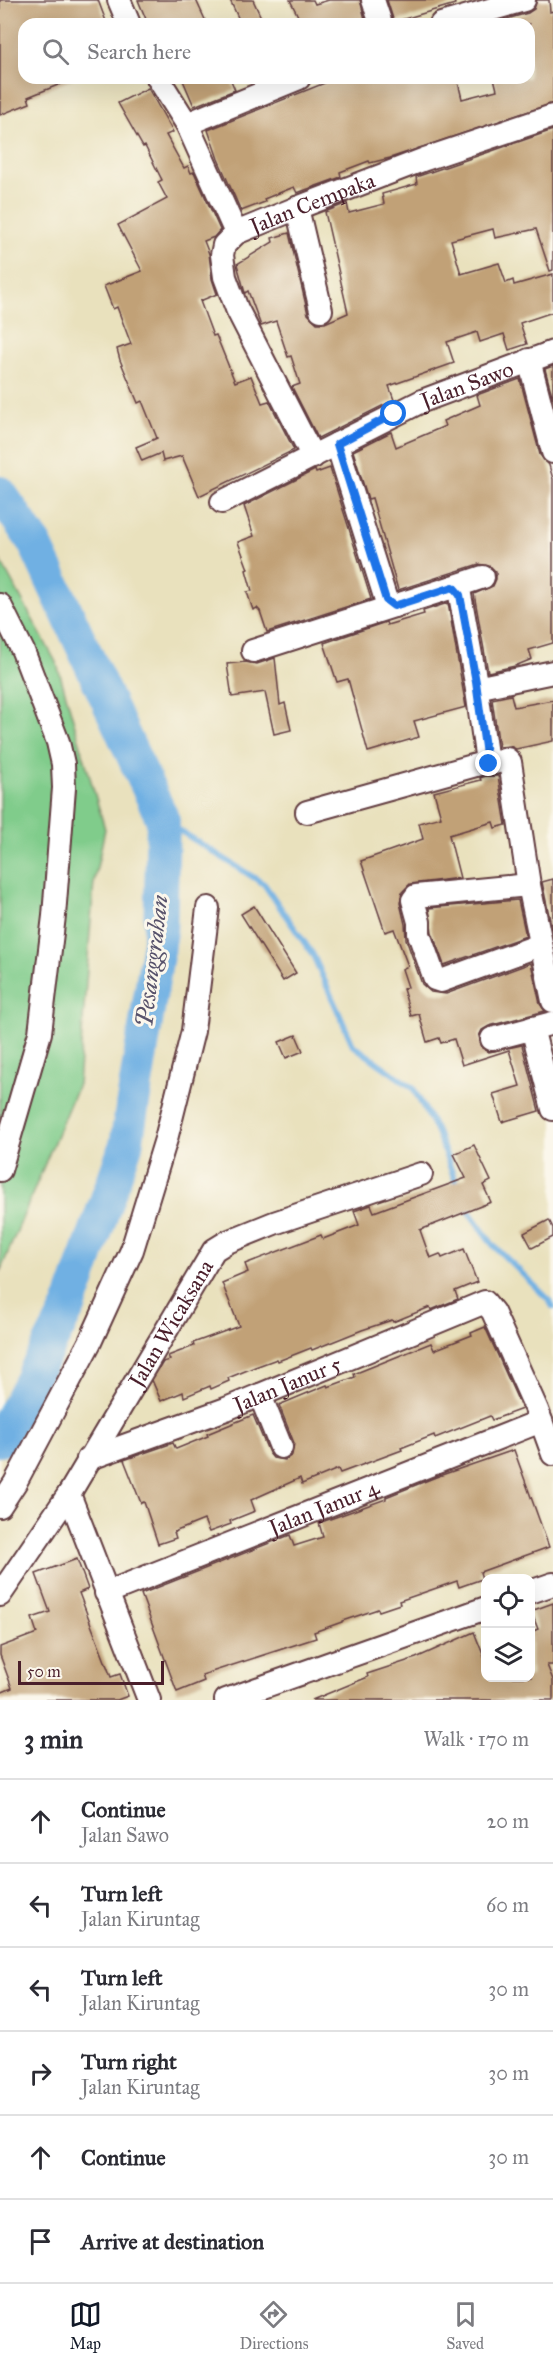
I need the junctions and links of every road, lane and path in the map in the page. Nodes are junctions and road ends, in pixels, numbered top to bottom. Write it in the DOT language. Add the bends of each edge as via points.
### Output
graph roads {
  1 [pos="119,0"];
  2 [pos="373,0"];
  3 [pos="524,0"];
  4 [pos="126,18"];
  5 [pos="379,18"];
  6 [pos="462,18"];
  7 [pos="162,84"];
  8 [pos="284,84"];
  9 [pos="553,116"];
  10 [pos="187,124"];
  11 [pos="297,208"];
  12 [pos="236,233"];
  13 [pos="321,310"];
  14 [pos="553,352"];
  15 [pos="529,360"];
  16 [pos="337,444"];
  17 [pos="553,452"];
  18 [pos="313,457"];
  19 [pos="222,502"];
  20 [pos="483,577"];
  21 [pos="453,587"];
  22 [pos="0,605"];
  23 [pos="394,606"];
  24 [pos="253,651"];
  25 [pos="553,672"];
  26 [pos="476,682"];
  27 [pos="487,762"];
  28 [pos="307,812"];
  29 [pos="529,885"];
  30 [pos="208,908"];
  31 [pos="540,945"];
  32 [pos="553,1001"];
  33 [pos="542,1025"];
  34 [pos="492,1039"];
  35 [pos="553,1109"];
  36 [pos="0,1170"];
  37 [pos="421,1174"];
  38 [pos="260,1395"];
  39 [pos="542,1421"];
  40 [pos="281,1447"];
  41 [pos="553,1454"];
  42 [pos="88,1459"];
  43 [pos="69,1494"];
  44 [pos="0,1506"];
  45 [pos="553,1584"];
  46 [pos="535,1591"];
  47 [pos="106,1593"];
  48 [pos="0,1595"];
  49 [pos="481,1610"];
  50 [pos="149,1700"];
  51 [pos="226,1700"];
  1 -- 4 [label="street"];
  2 -- 5 [label="street"];
  3 -- 6 [label="street"];
  7 -- 10 [label="street, Jalan Cempaka"];
  8 -- 10 [label="street"];
  9 -- 11 [label="street, Jalan Cempaka"];
  10 -- 12 [label="street, Jalan Cempaka"];
  11 -- 12 [label="street, Jalan Cempaka"];
  11 -- 13 [label="street"];
  12 -- 18 [label="street" via="224,246 225,277 237,309"];
  14 -- 15 [label="street, Jalan Sawo"];
  15 -- 16 [label="street, Jalan Sawo" via="422,401"];
  15 -- 17 [label="street"];
  16 -- 18 [label="street, Jalan Sawo"];
  16 -- 23 [label="street" via="386,600"];
  18 -- 19 [label="street, Jalan Sawo"];
  20 -- 21 [label="street"];
  21 -- 23 [label="street"];
  21 -- 26 [label="street" via="460,595"];
  22 -- 36 [label="street" via="23,651 58,742 64,788 40,1033"];
  23 -- 24 [label="street"];
  25 -- 26 [label="street" via="486,686"];
  26 -- 27 [label="street"];
  27 -- 28 [label="street"];
  27 -- 29 [label="street" via="510,762"];
  29 -- 31 [label="street"];
  29 -- 31 [label="street" via="416,896 412,900 435,979 441,981"];
  30 -- 44 [label="street" via="193,1031 132,1250 90,1342"];
  31 -- 32 [label="street"];
  33 -- 34 [label="street"];
  33 -- 35 [label="street"];
  37 -- 42 [label="street, Jalan Wicaksana" via="274,1223 214,1250"];
  38 -- 39 [label="street, Jalan Janur 5" via="485,1302"];
  38 -- 40 [label="street"];
  38 -- 42 [label="street, Jalan Janur 5"];
  39 -- 41 [label="street"];
  39 -- 47 [label="street, Jalan Janur 4"];
  42 -- 43 [label="street, Jalan Wicaksana"];
  43 -- 47 [label="street"];
  43 -- 48 [label="street, Jalan Wicaksana"];
  45 -- 46 [label="street"];
  47 -- 50 [label="street"];
  49 -- 51 [label="street"];
}
